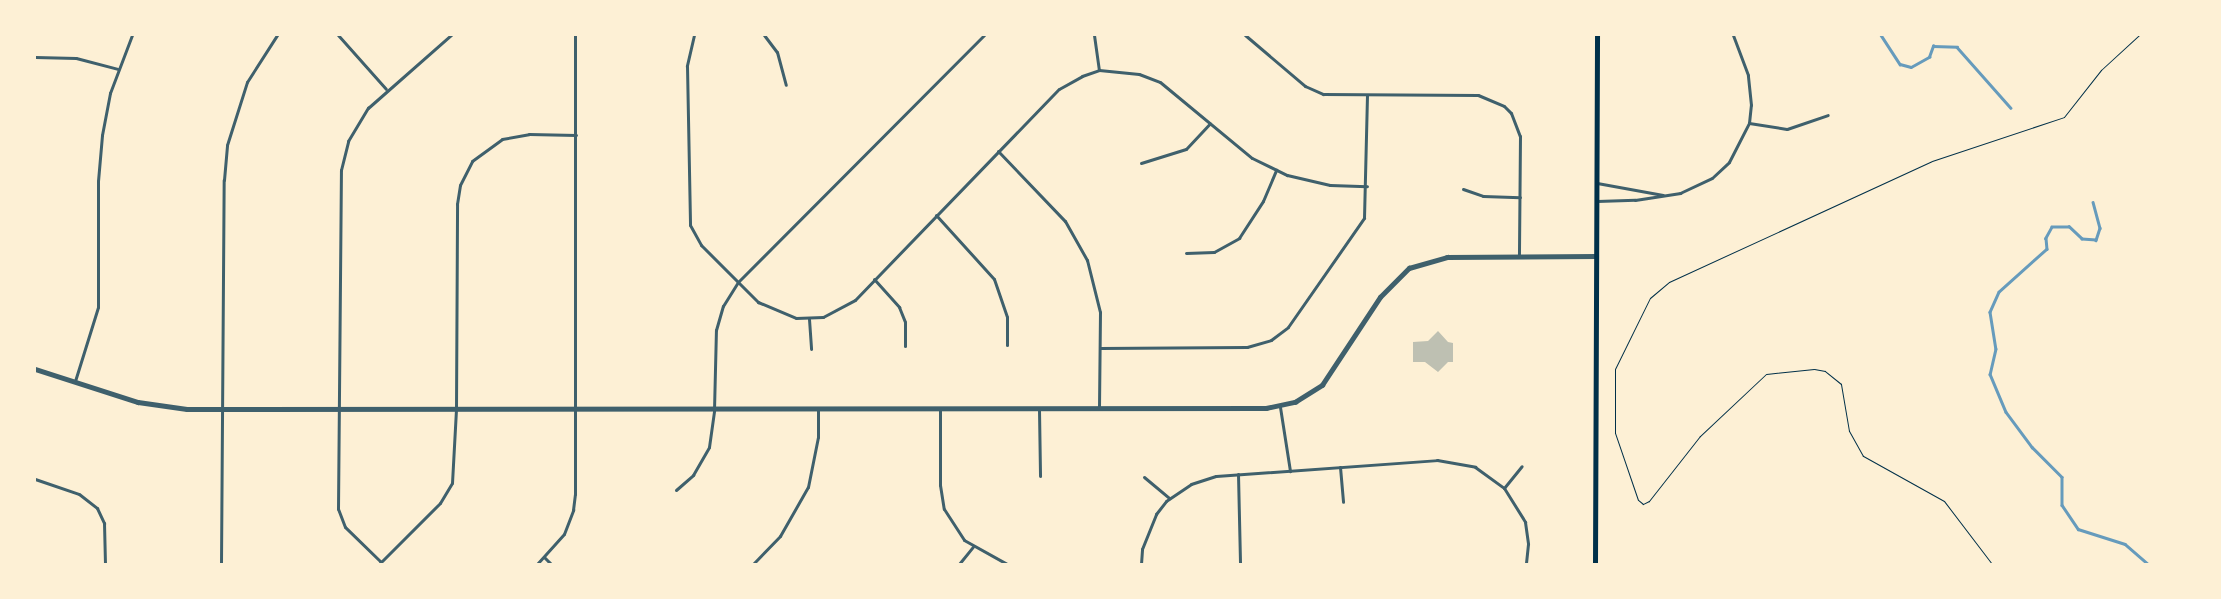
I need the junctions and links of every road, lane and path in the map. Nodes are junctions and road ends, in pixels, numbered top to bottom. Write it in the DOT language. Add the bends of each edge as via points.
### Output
graph roads {
  1 [pos="132,35"];
  2 [pos="277,35"];
  3 [pos="338,35"];
  4 [pos="451,35"];
  5 [pos="575,35"];
  6 [pos="694,35"];
  7 [pos="764,35"];
  8 [pos="984,35"];
  9 [pos="1094,35"];
  10 [pos="1245,35"];
  11 [pos="1598,35"];
  12 [pos="1733,35"];
  13 [pos="2138,35"];
  14 [pos="35,58"];
  15 [pos="118,69"];
  16 [pos="1099,70"];
  17 [pos="786,85"];
  18 [pos="386,89"];
  19 [pos="1367,95"];
  20 [pos="1828,116"];
  21 [pos="1210,123"];
  22 [pos="1749,123"];
  23 [pos="576,135"];
  24 [pos="998,151"];
  25 [pos="1140,163"];
  26 [pos="1276,170"];
  27 [pos="1597,183"];
  28 [pos="1368,186"];
  29 [pos="1463,189"];
  30 [pos="1666,196"];
  31 [pos="1520,197"];
  32 [pos="1596,201"];
  33 [pos="936,215"];
  34 [pos="1186,253"];
  35 [pos="1519,256"];
  36 [pos="1596,256"];
  37 [pos="874,279"];
  38 [pos="738,282"];
  39 [pos="809,319"];
  40 [pos="1007,345"];
  41 [pos="905,346"];
  42 [pos="1100,348"];
  43 [pos="811,349"];
  44 [pos="35,369"];
  45 [pos="75,381"];
  46 [pos="1280,407"];
  47 [pos="339,408"];
  48 [pos="456,408"];
  49 [pos="574,408"];
  50 [pos="1099,408"];
  51 [pos="221,409"];
  52 [pos="818,409"];
  53 [pos="940,409"];
  54 [pos="714,410"];
  55 [pos="1039,410"];
  56 [pos="1522,466"];
  57 [pos="1340,467"];
  58 [pos="1290,471"];
  59 [pos="1238,474"];
  60 [pos="1040,476"];
  61 [pos="1144,477"];
  62 [pos="35,479"];
  63 [pos="1504,488"];
  64 [pos="676,490"];
  65 [pos="1169,498"];
  66 [pos="1343,502"];
  67 [pos="973,548"];
  68 [pos="544,558"];
  69 [pos="380,563"];
  70 [pos="105,564"];
  71 [pos="221,564"];
  72 [pos="537,564"];
  73 [pos="550,564"];
  74 [pos="753,564"];
  75 [pos="959,564"];
  76 [pos="1007,564"];
  77 [pos="1141,564"];
  78 [pos="1240,564"];
  79 [pos="1526,564"];
  80 [pos="1595,564"];
  81 [pos="1992,564"];
  1 -- 15 [label="street"];
  2 -- 51 [label="street" via="247,82 227,145"];
  3 -- 18 [label="street"];
  4 -- 18 [label="street"];
  5 -- 23 [label="street"];
  6 -- 38 [label="street" via="687,66 688,215 696,238"];
  7 -- 17 [label="street" via="777,52"];
  8 -- 38 [label="street"];
  9 -- 16 [label="street"];
  10 -- 19 [label="street" via="1312,90 1330,96"];
  11 -- 27 [label="main road"];
  12 -- 22 [label="street" via="1750,89"];
  13 -- 81 [label="path" via="2101,70 2064,116 1932,161 1669,282 1650,298 1615,369 1615,433 1638,500 1643,504 1649,501 1700,436 1766,374 1814,368 1825,371 1841,384 1849,431 1863,456 1944,501"];
  14 -- 15 [label="street" via="76,58"];
  15 -- 45 [label="street" via="106,113 99,158 98,307"];
  16 -- 21 [label="street" via="1139,74 1160,82"];
  16 -- 24 [label="street" via="1060,89"];
  18 -- 47 [label="street" via="352,131 341,170"];
  19 -- 28 [label="street"];
  19 -- 31 [label="street" via="1478,95 1504,106 1511,113 1520,136"];
  20 -- 22 [label="street" via="1787,129"];
  21 -- 25 [label="street" via="1186,149"];
  21 -- 26 [label="street" via="1252,158"];
  22 -- 30 [label="street" via="1737,151 1712,178 1692,189"];
  23 -- 48 [label="street" via="529,134 502,139 472,161 460,185 457,204"];
  23 -- 49 [label="street"];
  24 -- 33 [label="street"];
  24 -- 42 [label="street" via="1054,207 1081,246 1097,291"];
  26 -- 28 [label="street" via="1308,182"];
  26 -- 34 [label="street" via="1263,201 1239,238 1214,252"];
  27 -- 30 [label="street"];
  27 -- 32 [label="main road"];
  28 -- 42 [label="street" via="1367,208 1360,227 1334,258 1296,319 1275,337 1247,347"];
  29 -- 31 [label="street" via="1483,196"];
  30 -- 32 [label="street"];
  31 -- 35 [label="street"];
  32 -- 36 [label="main road"];
  33 -- 37 [label="street"];
  33 -- 40 [label="street" via="994,279 1007,317"];
  35 -- 36 [label="street"];
  35 -- 46 [label="street" via="1447,257 1409,268 1380,297 1322,385 1295,402"];
  36 -- 80 [label="main road"];
  37 -- 39 [label="street" via="845,307"];
  37 -- 41 [label="street" via="899,307 905,322"];
  38 -- 39 [label="street" via="758,302 773,311"];
  38 -- 54 [label="street" via="723,306 716,330"];
  39 -- 43 [label="street"];
  42 -- 50 [label="street"];
  44 -- 45 [label="street"];
  45 -- 51 [label="street" via="164,407"];
  46 -- 50 [label="street"];
  46 -- 58 [label="street"];
  47 -- 48 [label="street"];
  47 -- 51 [label="street"];
  47 -- 69 [label="street" via="338,509 341,520"];
  48 -- 49 [label="street"];
  48 -- 69 [label="street" via="452,483 440,503"];
  49 -- 54 [label="street"];
  49 -- 68 [label="street" via="573,510 564,534"];
  50 -- 55 [label="street"];
  51 -- 71 [label="street"];
  52 -- 53 [label="street"];
  52 -- 54 [label="street"];
  52 -- 74 [label="street" via="818,437 808,487 780,536"];
  53 -- 55 [label="street"];
  53 -- 67 [label="street" via="941,497 952,526"];
  54 -- 64 [label="street" via="709,447 702,463"];
  55 -- 60 [label="street"];
  56 -- 63 [label="street"];
  57 -- 58 [label="street"];
  57 -- 63 [label="street" via="1455,461 1475,467"];
  57 -- 66 [label="street"];
  58 -- 59 [label="street"];
  59 -- 65 [label="street" via="1199,481"];
  59 -- 78 [label="street"];
  61 -- 65 [label="street"];
  62 -- 70 [label="street" via="79,494 100,513 105,529"];
  63 -- 79 [label="street" via="1524,522 1528,544"];
  65 -- 77 [label="street" via="1149,528"];
  67 -- 75 [label="street"];
  67 -- 76 [label="street"];
  68 -- 72 [label="street"];
  68 -- 73 [label="street"];
}
